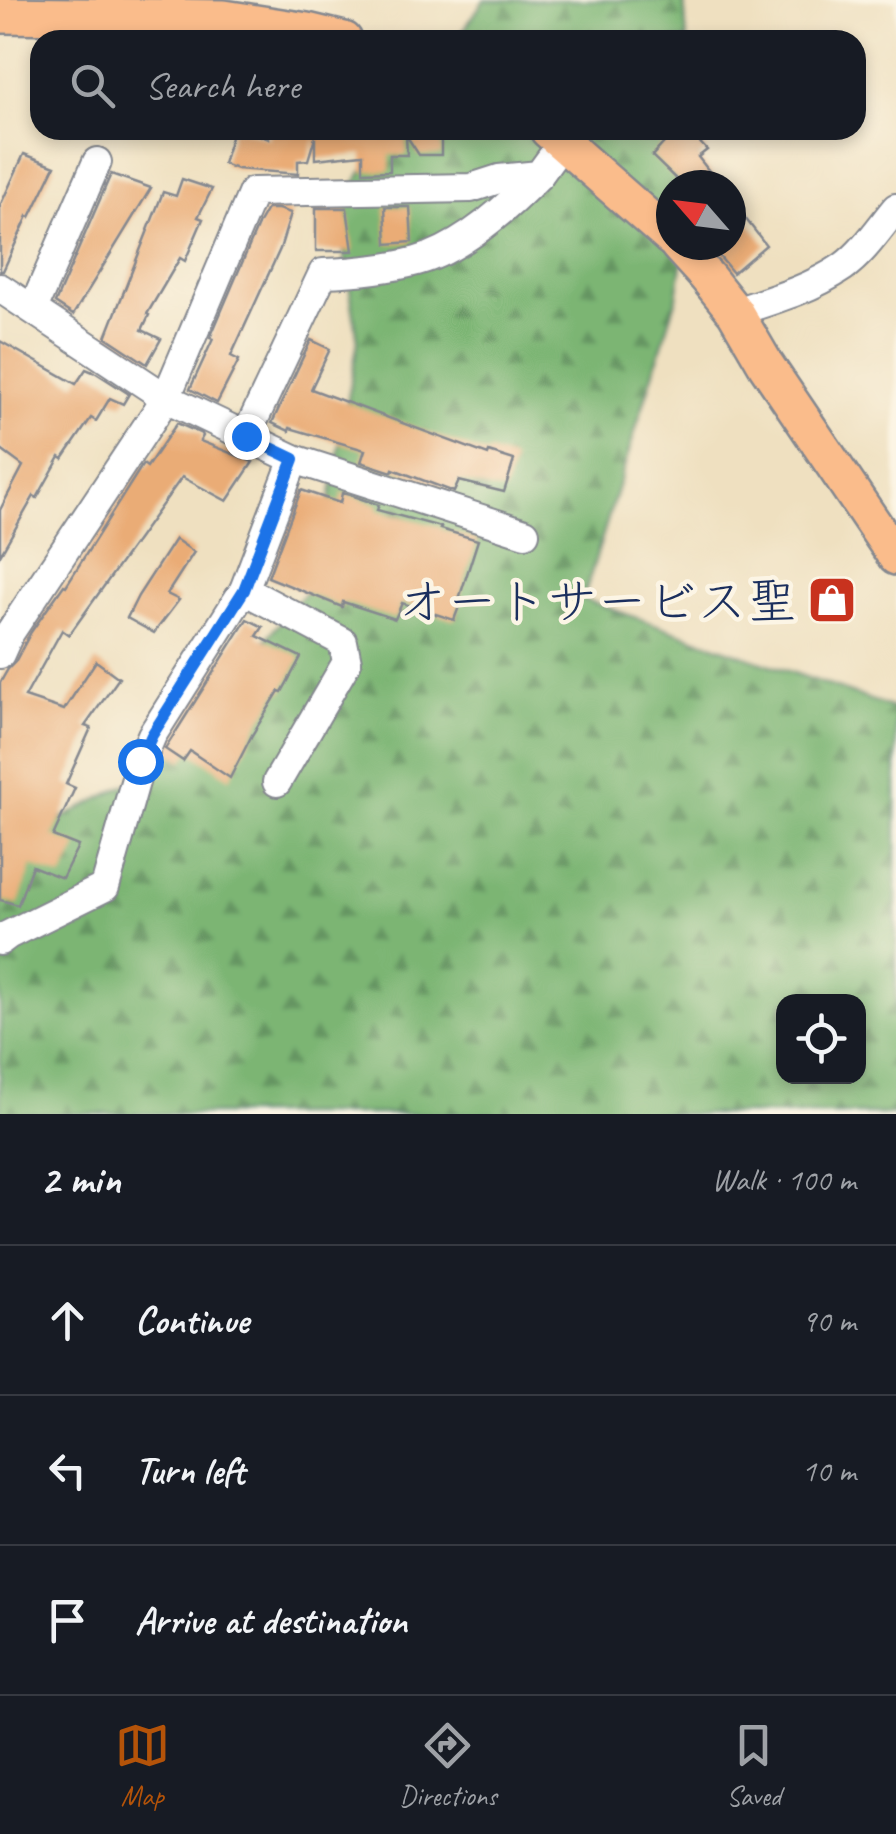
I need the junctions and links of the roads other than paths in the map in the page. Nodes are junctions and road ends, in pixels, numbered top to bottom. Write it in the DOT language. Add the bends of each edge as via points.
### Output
graph roads {
  1 [pos="0,15"];
  2 [pos="301,30"];
  3 [pos="553,140"];
  4 [pos="560,140"];
  5 [pos="98,162"];
  6 [pos="539,174"];
  7 [pos="896,208"];
  8 [pos="656,225"];
  9 [pos="692,260"];
  10 [pos="0,288"];
  11 [pos="33,308"];
  12 [pos="734,312"];
  13 [pos="166,398"];
  14 [pos="246,436"];
  15 [pos="294,459"];
  16 [pos="525,533"];
  17 [pos="896,558"];
  18 [pos="244,590"];
  19 [pos="3,637"];
  20 [pos="277,782"];
  21 [pos="0,941"];
  1 -- 2 [label="main road" via="224,18"];
  3 -- 6 [label="street"];
  4 -- 8 [label="main road"];
  5 -- 11 [label="street"];
  6 -- 13 [label="street" via="470,188 253,192"];
  6 -- 14 [label="street" via="480,227 420,260 323,274"];
  7 -- 12 [label="street" via="846,265"];
  9 -- 12 [label="main road"];
  10 -- 11 [label="street"];
  11 -- 13 [label="street"];
  12 -- 17 [label="main road"];
  13 -- 14 [label="street"];
  13 -- 19 [label="street"];
  14 -- 15 [label="street"];
  15 -- 16 [label="street"];
  15 -- 18 [label="street"];
  18 -- 20 [label="street" via="342,642 347,662"];
  18 -- 21 [label="street" via="152,735 105,887"];
}
